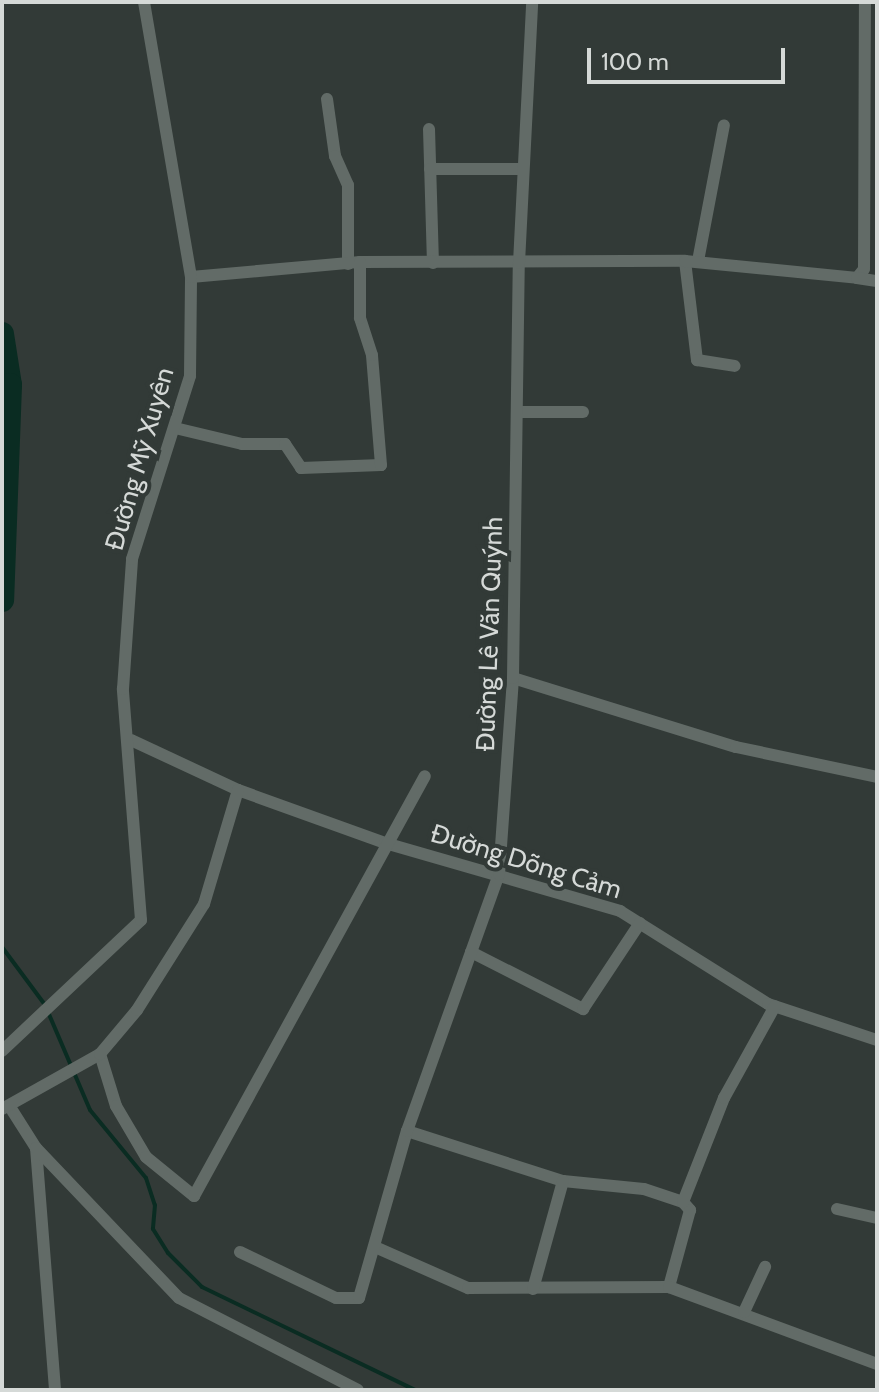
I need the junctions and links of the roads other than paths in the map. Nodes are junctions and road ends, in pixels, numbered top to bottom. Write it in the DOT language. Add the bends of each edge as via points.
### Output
graph roads {
  1 [pos="144,2"];
  2 [pos="532,2"];
  3 [pos="865,2"];
  4 [pos="327,99"];
  5 [pos="724,125"];
  6 [pos="429,129"];
  7 [pos="430,169"];
  8 [pos="523,169"];
  9 [pos="692,261"];
  10 [pos="354,263"];
  11 [pos="433,263"];
  12 [pos="519,263"];
  13 [pos="191,277"];
  14 [pos="857,278"];
  15 [pos="877,281"];
  16 [pos="735,366"];
  17 [pos="519,412"];
  18 [pos="583,412"];
  19 [pos="175,428"];
  20 [pos="513,678"];
  21 [pos="131,740"];
  22 [pos="425,776"];
  23 [pos="877,777"];
  24 [pos="238,790"];
  25 [pos="385,843"];
  26 [pos="499,874"];
  27 [pos="640,923"];
  28 [pos="471,952"];
  29 [pos="775,1006"];
  30 [pos="877,1040"];
  31 [pos="2,1051"];
  32 [pos="97,1056"];
  33 [pos="6,1108"];
  34 [pos="407,1131"];
  35 [pos="36,1148"];
  36 [pos="563,1181"];
  37 [pos="683,1202"];
  38 [pos="837,1209"];
  39 [pos="877,1218"];
  40 [pos="375,1247"];
  41 [pos="240,1252"];
  42 [pos="765,1267"];
  43 [pos="669,1287"];
  44 [pos="533,1289"];
  45 [pos="744,1312"];
  46 [pos="877,1364"];
  47 [pos="55,1390"];
  48 [pos="358,1390"];
  1 -- 13 [label="street, Đường Mỹ Xuyên"];
  2 -- 8 [label="street, Đường Lê Văn Quýnh"];
  3 -- 14 [label="street" via="864,269"];
  4 -- 10 [label="street" via="335,156 348,185"];
  5 -- 9 [label="street"];
  6 -- 7 [label="street"];
  7 -- 8 [label="street"];
  7 -- 11 [label="street"];
  8 -- 12 [label="street, Đường Lê Văn Quýnh"];
  9 -- 12 [label="street"];
  9 -- 14 [label="street"];
  9 -- 16 [label="street" via="697,360"];
  10 -- 11 [label="street"];
  10 -- 13 [label="street"];
  10 -- 19 [label="street" via="360,318 372,355 381,465 301,468 289,445 242,444"];
  11 -- 12 [label="street"];
  12 -- 17 [label="street, Đường Lê Văn Quýnh"];
  13 -- 19 [label="street, Đường Mỹ Xuyên" via="190,376"];
  14 -- 15 [label="street"];
  17 -- 18 [label="street"];
  17 -- 20 [label="street, Đường Lê Văn Quýnh"];
  19 -- 21 [label="street, Đường Mỹ Xuyên" via="132,559 123,689"];
  20 -- 23 [label="street" via="736,747"];
  20 -- 26 [label="street, Đường Lê Văn Quýnh"];
  21 -- 24 [label="street"];
  21 -- 31 [label="street, Đường Mỹ Xuyên" via="141,920"];
  22 -- 25 [label="street"];
  24 -- 25 [label="street, Đường Dõng Cảm"];
  24 -- 32 [label="street" via="204,904"];
  25 -- 26 [label="street, Đường Dõng Cảm"];
  25 -- 32 [label="street" via="249,1107 194,1196 150,1164 116,1106"];
  26 -- 27 [label="street, Đường Dõng Cảm"];
  26 -- 28 [label="street, Đường Lê Văn Quýnh"];
  27 -- 28 [label="street" via="583,1009"];
  27 -- 29 [label="street, Đường Dõng Cảm"];
  28 -- 34 [label="street, Đường Lê Văn Quýnh"];
  29 -- 30 [label="street, Đường Dõng Cảm"];
  29 -- 37 [label="street" via="724,1098"];
  32 -- 33 [label="street"];
  33 -- 35 [label="street"];
  34 -- 36 [label="street"];
  34 -- 40 [label="street, Đường Lê Văn Quýnh"];
  35 -- 47 [label="street"];
  35 -- 48 [label="street" via="179,1298"];
  36 -- 37 [label="street" via="644,1189"];
  36 -- 44 [label="street"];
  37 -- 43 [label="street" via="690,1210"];
  38 -- 39 [label="street"];
  40 -- 41 [label="street, Đường Lê Văn Quýnh" via="359,1298 347,1300"];
  40 -- 44 [label="street" via="448,1283"];
  42 -- 45 [label="street"];
  43 -- 44 [label="street"];
  43 -- 45 [label="street"];
  45 -- 46 [label="street"];
}
